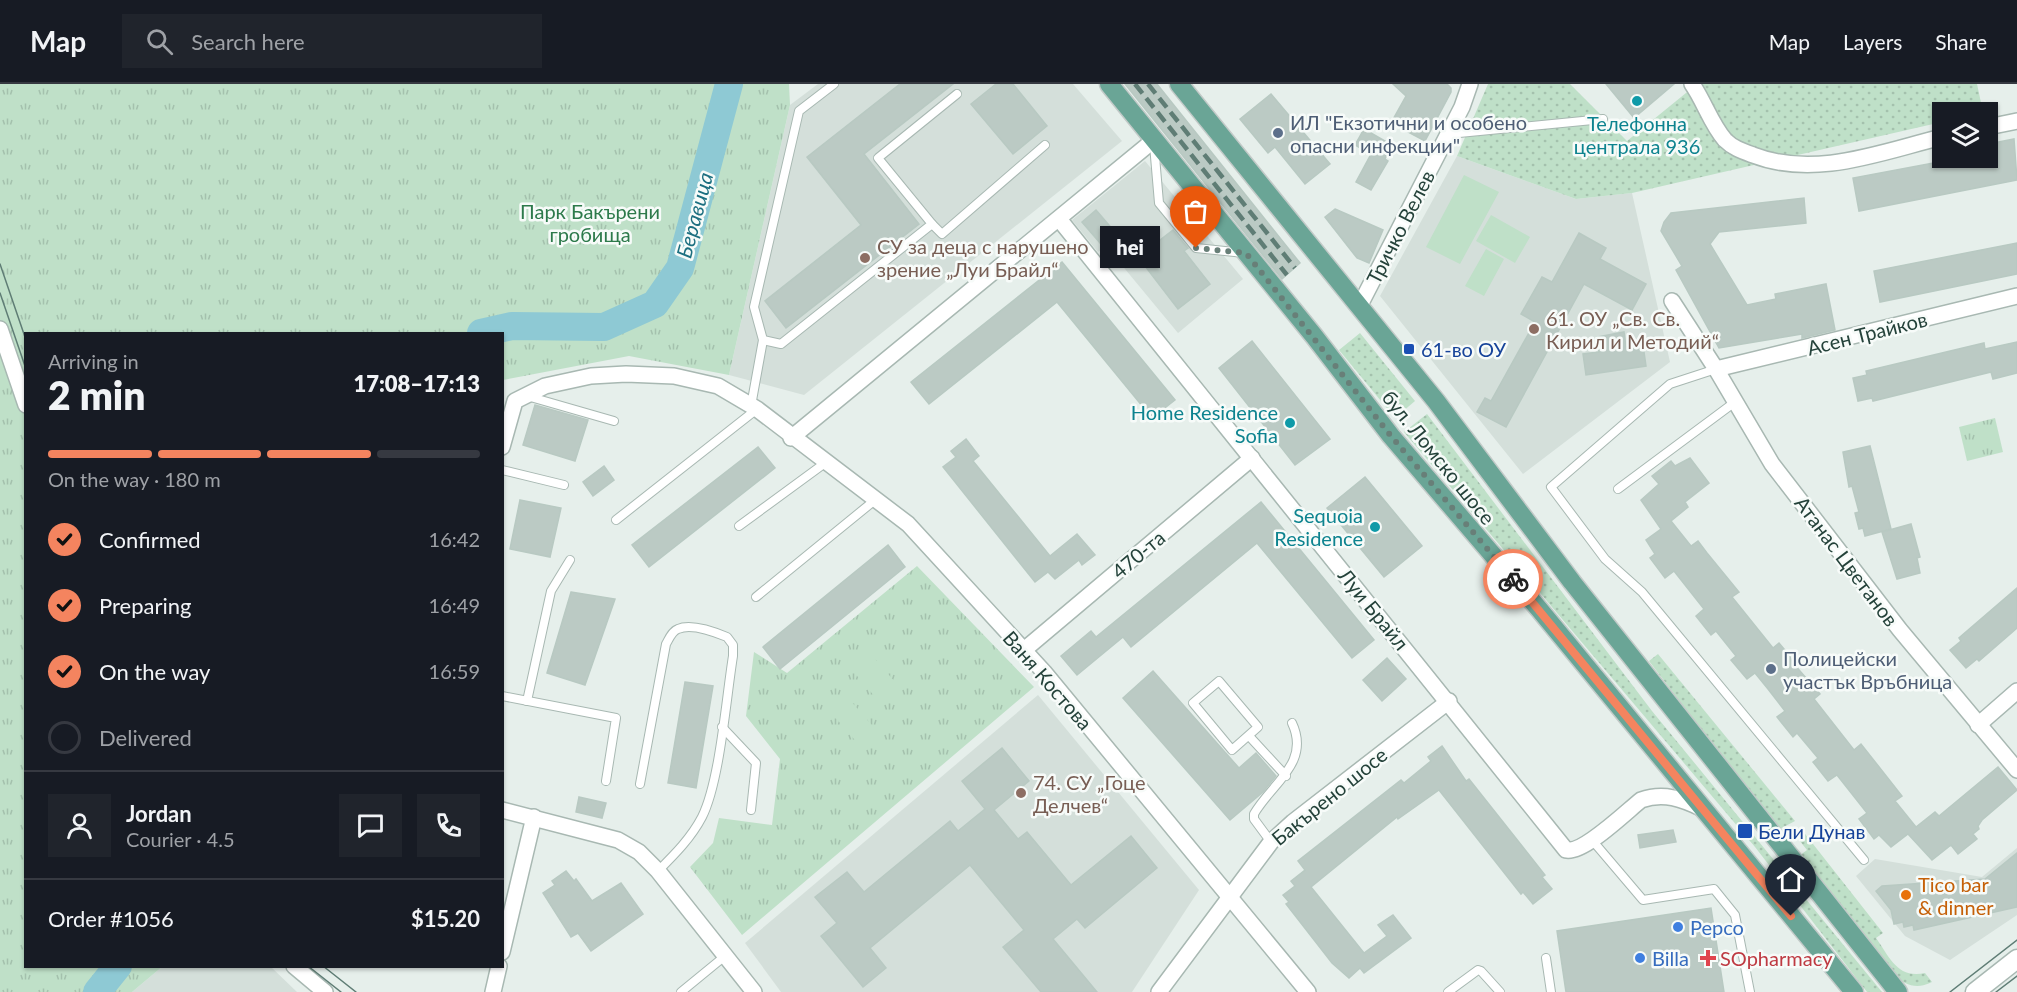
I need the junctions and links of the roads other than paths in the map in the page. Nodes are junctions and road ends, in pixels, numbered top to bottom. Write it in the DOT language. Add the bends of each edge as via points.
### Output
graph roads {
  1 [pos="834,84"];
  2 [pos="1109,84"];
  3 [pos="1179,84"];
  4 [pos="1470,84"];
  5 [pos="1692,84"];
  6 [pos="957,94"];
  7 [pos="1603,119"];
  8 [pos="2017,121"];
  9 [pos="1998,125"];
  10 [pos="1448,134"];
  11 [pos="1932,139"];
  12 [pos="1154,140"];
  13 [pos="1045,145"];
  14 [pos="1059,219"];
  15 [pos="932,224"];
  16 [pos="1246,253"];
  17 [pos="2017,296"];
  18 [pos="1672,301"];
  19 [pos="1360,305"];
  20 [pos="0,329"];
  21 [pos="763,340"];
  22 [pos="1716,369"];
  23 [pos="523,395"];
  24 [pos="24,399"];
  25 [pos="1735,402"];
  26 [pos="754,407"];
  27 [pos="614,420"];
  28 [pos="791,438"];
  29 [pos="504,440"];
  30 [pos="1252,458"];
  31 [pos="825,464"];
  32 [pos="504,470"];
  33 [pos="564,485"];
  34 [pos="1618,489"];
  35 [pos="875,500"];
  36 [pos="616,520"];
  37 [pos="739,526"];
  38 [pos="570,560"];
  39 [pos="756,597"];
  40 [pos="1024,650"];
  41 [pos="2017,691"];
  42 [pos="504,696"];
  43 [pos="527,701"];
  44 [pos="1449,702"];
  45 [pos="1292,723"];
  46 [pos="1978,724"];
  47 [pos="722,727"];
  48 [pos="1249,736"];
  49 [pos="2017,770"];
  50 [pos="1286,776"];
  51 [pos="606,781"];
  52 [pos="640,784"];
  53 [pos="1703,809"];
  54 [pos="504,810"];
  55 [pos="751,810"];
  56 [pos="534,817"];
  57 [pos="1592,840"];
  58 [pos="1271,842"];
  59 [pos="1863,860"];
  60 [pos="658,871"];
  61 [pos="1229,895"];
  62 [pos="504,944"];
  63 [pos="725,956"];
  64 [pos="1546,958"];
  65 [pos="2017,959"];
  66 [pos="296,968"];
  67 [pos="499,968"];
  68 [pos="1303,990"];
  69 [pos="325,992"];
  70 [pos="493,992"];
  71 [pos="681,992"];
  72 [pos="754,992"];
  73 [pos="1160,992"];
  74 [pos="1448,992"];
  75 [pos="1500,992"];
  76 [pos="1551,992"];
  77 [pos="1750,992"];
  78 [pos="1854,992"];
  79 [pos="1898,992"];
  80 [pos="1975,992"];
  1 -- 21 [label="lane" via="799,111 754,307"];
  2 -- 12 [label="main road, бул. Ломско шосе"];
  3 -- 19 [label="main road, бул. Ломско шосе"];
  4 -- 10 [label="street, Тричко Велев"];
  5 -- 11 [label="street" via="1725,140 1734,148 1766,160 1824,166"];
  6 -- 15 [label="lane" via="878,158"];
  7 -- 10 [label="lane"];
  8 -- 9 [label="street"];
  10 -- 19 [label="street, Тричко Велев"];
  12 -- 14 [label="street"];
  12 -- 16 [label="main road, бул. Ломско шосе"];
  12 -- 16 [label="lane" via="1160,204 1196,248"];
  13 -- 15 [label="lane" via="942,234"];
  14 -- 28 [label="street"];
  14 -- 30 [label="street, Луи Брайл"];
  15 -- 21 [label="lane" via="781,344"];
  16 -- 53 [label="main road, бул. Ломско шосе" via="1391,436"];
  17 -- 22 [label="street, Асен Трайков"];
  18 -- 22 [label="street, Атанас Цветанов"];
  19 -- 79 [label="main road, бул. Ломско шосе" via="1572,582"];
  20 -- 24 [label="street"];
  21 -- 26 [label="lane"];
  22 -- 25 [label="street, Атанас Цветанов"];
  22 -- 59 [label="lane" via="1671,384 1551,487 1605,559 1642,592"];
  23 -- 26 [label="street, Ваня Костова" via="544,386 591,376 674,376 718,386"];
  23 -- 27 [label="lane"];
  23 -- 29 [label="street" via="515,401"];
  25 -- 34 [label="lane"];
  25 -- 46 [label="street, Атанас Цветанов" via="1772,464"];
  26 -- 28 [label="street, Ваня Костова"];
  26 -- 36 [label="lane"];
  28 -- 31 [label="street, Ваня Костова"];
  30 -- 40 [label="street, 470-та"];
  30 -- 44 [label="street, Луи Брайл"];
  31 -- 35 [label="street, Ваня Костова"];
  31 -- 37 [label="lane"];
  32 -- 33 [label="lane"];
  35 -- 39 [label="lane"];
  35 -- 40 [label="street, Ваня Костова" via="908,524"];
  38 -- 43 [label="lane" via="551,591"];
  40 -- 61 [label="street, Ваня Костова"];
  41 -- 46 [label="street"];
  42 -- 43 [label="lane"];
  43 -- 51 [label="lane" via="616,718"];
  44 -- 57 [label="street, Луи Брайл" via="1566,849 1574,850"];
  44 -- 58 [label="street, Бакърено шосе"];
  45 -- 50 [label="lane" via="1297,751"];
  46 -- 49 [label="street, Атанас Цветанов"];
  47 -- 52 [label="lane" via="733,645 718,633 678,628 666,644"];
  47 -- 55 [label="lane" via="756,763"];
  47 -- 60 [label="lane" via="703,816 684,845"];
  48 -- 48 [label="lane" via="1230,749 1193,703 1221,682 1257,726"];
  48 -- 50 [label="lane"];
  50 -- 58 [label="lane" via="1254,814"];
  53 -- 57 [label="street, Луи Брайл" via="1682,799 1648,797"];
  53 -- 78 [label="main road, бул. Ломско шосе"];
  54 -- 56 [label="street"];
  56 -- 60 [label="street" via="618,840 639,852"];
  56 -- 62 [label="street"];
  57 -- 77 [label="lane" via="1644,900 1714,889 1735,915"];
  58 -- 61 [label="street, Бакърено шосе"];
  60 -- 63 [label="street"];
  61 -- 68 [label="street, Ваня Костова"];
  61 -- 73 [label="street, Бакърено шосе"];
  63 -- 71 [label="lane"];
  63 -- 72 [label="street"];
  64 -- 76 [label="lane"];
  65 -- 80 [label="street"];
  66 -- 69 [label="street"];
  67 -- 70 [label="street"];
  74 -- 75 [label="lane" via="1478,970"];
}
